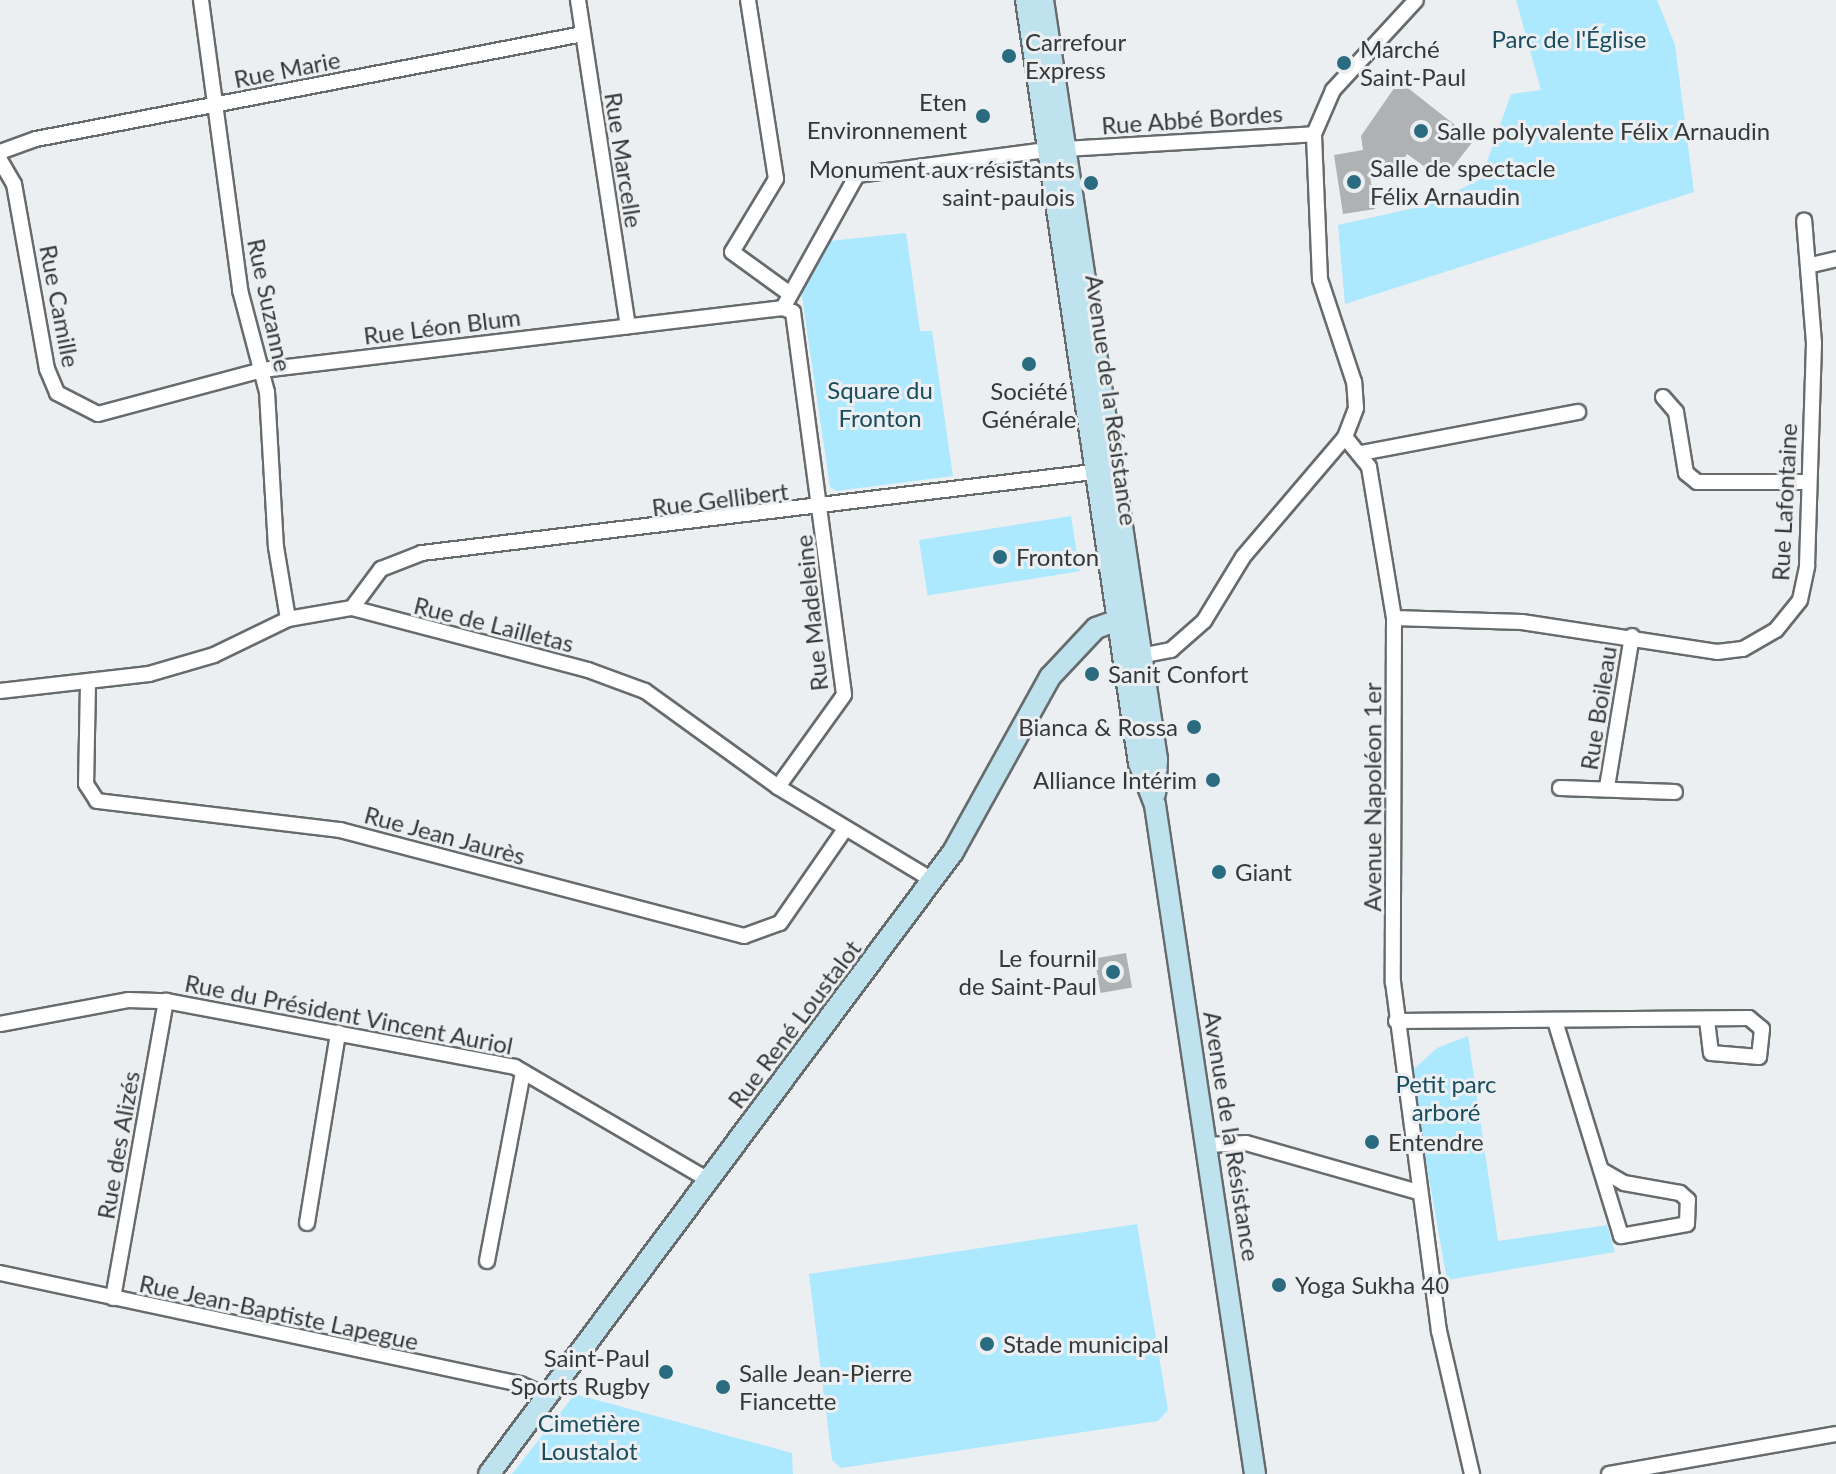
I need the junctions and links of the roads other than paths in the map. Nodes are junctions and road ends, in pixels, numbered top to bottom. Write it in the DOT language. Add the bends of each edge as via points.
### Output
graph roads {
  1 [pos="201,0"];
  2 [pos="578,0"];
  3 [pos="748,0"];
  4 [pos="1026,0"];
  5 [pos="1043,0"];
  6 [pos="1416,0"];
  7 [pos="583,34"];
  8 [pos="215,105"];
  9 [pos="1314,134"];
  10 [pos="1056,149"];
  11 [pos="0,152"];
  12 [pos="0,160"];
  13 [pos="1804,220"];
  14 [pos="1836,259"];
  15 [pos="1811,265"];
  16 [pos="790,294"];
  17 [pos="783,308"];
  18 [pos="628,326"];
  19 [pos="262,370"];
  20 [pos="1663,397"];
  21 [pos="1578,412"];
  22 [pos="1345,437"];
  23 [pos="1361,453"];
  24 [pos="1105,470"];
  25 [pos="1809,482"];
  26 [pos="823,509"];
  27 [pos="352,608"];
  28 [pos="1126,616"];
  29 [pos="1394,618"];
  30 [pos="288,619"];
  31 [pos="1632,636"];
  32 [pos="1133,658"];
  33 [pos="88,683"];
  34 [pos="0,691"];
  35 [pos="778,787"];
  36 [pos="1607,787"];
  37 [pos="1560,788"];
  38 [pos="1675,792"];
  39 [pos="845,829"];
  40 [pos="932,880"];
  41 [pos="166,1001"];
  42 [pos="1707,1020"];
  43 [pos="1396,1021"];
  44 [pos="1555,1021"];
  45 [pos="0,1024"];
  46 [pos="338,1033"];
  47 [pos="523,1072"];
  48 [pos="1208,1145"];
  49 [pos="1603,1171"];
  50 [pos="710,1181"];
  51 [pos="1418,1192"];
  52 [pos="307,1223"];
  53 [pos="487,1261"];
  54 [pos="0,1273"];
  55 [pos="113,1298"];
  56 [pos="547,1396"];
  57 [pos="1836,1434"];
  58 [pos="489,1474"];
  59 [pos="1255,1474"];
  60 [pos="1472,1474"];
  61 [pos="1609,1474"];
  1 -- 8 [label="street, Rue Suzanne"];
  2 -- 7 [label="street, Rue Marcelle"];
  3 -- 16 [label="street" via="776,179 732,252"];
  4 -- 10 [label="main road, Avenue de la Résistance"];
  5 -- 10 [label="main road, Avenue de la Résistance"];
  6 -- 9 [label="street, Rue Abbé Bordes" via="1333,90"];
  7 -- 8 [label="street, Rue Marie"];
  7 -- 18 [label="street, Rue Marcelle"];
  8 -- 11 [label="street, Rue Marie"];
  8 -- 19 [label="street, Rue Suzanne" via="240,290"];
  9 -- 10 [label="street, Rue Abbé Bordes"];
  9 -- 22 [label="street" via="1320,279 1354,382 1356,408"];
  10 -- 16 [label="street, Rue Abbé Bordes" via="857,175"];
  10 -- 24 [label="main road, Avenue de la Résistance"];
  12 -- 19 [label="street, Rue Camille" via="14,184 47,369 57,393 98,414"];
  13 -- 15 [label="street, Rue Lafontaine"];
  14 -- 15 [label="street"];
  15 -- 25 [label="street, Rue Lafontaine"];
  16 -- 17 [label="street"];
  17 -- 18 [label="street, Rue Léon Blum"];
  17 -- 26 [label="street, Rue Madeleine" via="798,321"];
  18 -- 19 [label="street, Rue Léon Blum"];
  19 -- 30 [label="street, Rue Suzanne"];
  20 -- 25 [label="street" via="1676,412 1686,473 1697,482"];
  21 -- 23 [label="street"];
  22 -- 23 [label="street, Avenue Napoléon 1er"];
  22 -- 32 [label="street" via="1243,557 1204,621 1171,650"];
  23 -- 29 [label="street, Avenue Napoléon 1er" via="1369,467"];
  24 -- 26 [label="street, Rue Gellibert"];
  24 -- 28 [label="main road, Avenue de la Résistance"];
  25 -- 31 [label="street, Rue Lafontaine" via="1807,566 1800,600 1776,630 1743,649 1717,652"];
  26 -- 27 [label="street, Rue Gellibert" via="422,553 381,569"];
  26 -- 35 [label="street, Rue Madeleine" via="844,695"];
  27 -- 30 [label="street, Rue de Lailletas"];
  27 -- 35 [label="street, Rue de Lailletas" via="588,670 645,691"];
  28 -- 32 [label="main road, Avenue de la Résistance"];
  28 -- 40 [label="main road, Rue René Loustalot" via="1081,641 1032,701"];
  29 -- 31 [label="street, Rue Lafontaine" via="1522,622"];
  29 -- 43 [label="street, Avenue Napoléon 1er"];
  30 -- 33 [label="street, Rue de Lailletas" via="214,655"];
  31 -- 36 [label="street, Rue Boileau"];
  32 -- 48 [label="main road, Avenue de la Résistance" via="1157,759 1155,805"];
  33 -- 34 [label="street, Rue de Lailletas"];
  33 -- 39 [label="street, Rue Jean Jaurès" via="86,784 97,801 340,830 744,936 780,923"];
  35 -- 39 [label="street, Rue de Lailletas"];
  36 -- 37 [label="street, Rue Boileau"];
  36 -- 38 [label="street, Rue Boileau"];
  39 -- 40 [label="street, Rue de Lailletas"];
  40 -- 50 [label="main road, Rue René Loustalot"];
  41 -- 45 [label="street, Rue du Président Vincent Auriol" via="128,1000"];
  41 -- 46 [label="street, Rue du Président Vincent Auriol"];
  41 -- 55 [label="street, Rue des Alizés"];
  42 -- 44 [label="street"];
  43 -- 44 [label="street"];
  43 -- 51 [label="street, Avenue Napoléon 1er"];
  44 -- 49 [label="street"];
  46 -- 47 [label="street, Rue du Président Vincent Auriol"];
  46 -- 52 [label="street"];
  47 -- 50 [label="street, Rue du Président Vincent Auriol"];
  47 -- 53 [label="street"];
  48 -- 51 [label="street" via="1246,1143"];
  48 -- 59 [label="main road, Avenue de la Résistance"];
  49 -- 49 [label="street" via="1621,1236 1687,1224 1688,1200 1680,1193 1624,1183"];
  50 -- 56 [label="main road, Rue René Loustalot"];
  51 -- 60 [label="street, Avenue Napoléon 1er" via="1455,1417"];
  54 -- 55 [label="street, Rue Jean-Baptiste Lapegue"];
  55 -- 56 [label="street, Rue Jean-Baptiste Lapegue" via="520,1384"];
  56 -- 58 [label="main road, Rue René Loustalot"];
  57 -- 61 [label="street"];
}
